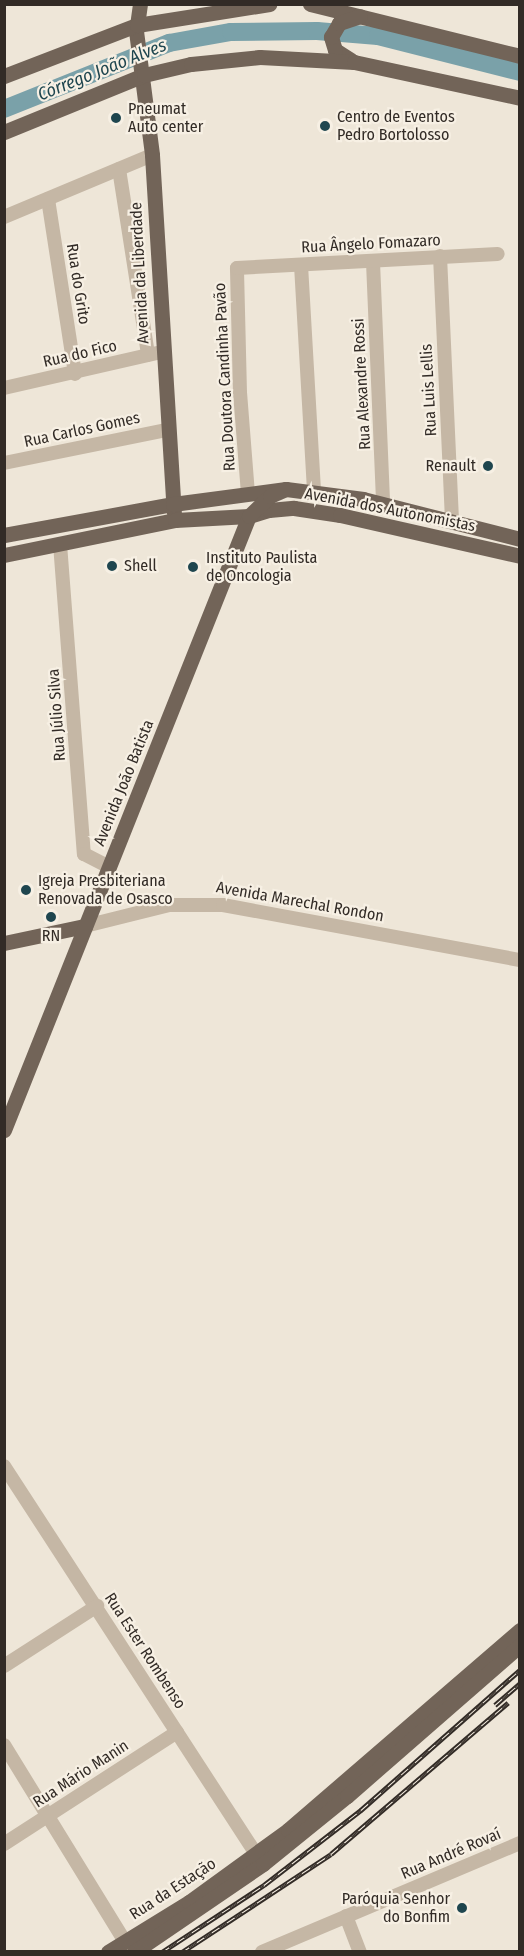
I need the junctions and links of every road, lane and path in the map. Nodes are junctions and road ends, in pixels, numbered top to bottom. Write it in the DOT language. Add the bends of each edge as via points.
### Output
graph roads {
  1 [pos="140,4"];
  2 [pos="269,4"];
  3 [pos="310,4"];
  4 [pos="235,6"];
  5 [pos="329,6"];
  6 [pos="357,17"];
  7 [pos="137,28"];
  8 [pos="519,56"];
  9 [pos="349,59"];
  10 [pos="142,67"];
  11 [pos="4,76"];
  12 [pos="519,98"];
  13 [pos="4,132"];
  14 [pos="152,155"];
  15 [pos="118,170"];
  16 [pos="48,199"];
  17 [pos="4,217"];
  18 [pos="498,254"];
  19 [pos="440,256"];
  20 [pos="373,262"];
  21 [pos="247,265"];
  22 [pos="301,266"];
  23 [pos="155,354"];
  24 [pos="75,374"];
  25 [pos="4,388"];
  26 [pos="166,430"];
  27 [pos="4,463"];
  28 [pos="286,489"];
  29 [pos="314,492"];
  30 [pos="248,494"];
  31 [pos="173,504"];
  32 [pos="383,504"];
  33 [pos="249,516"];
  34 [pos="175,520"];
  35 [pos="452,522"];
  36 [pos="4,535"];
  37 [pos="519,539"];
  38 [pos="60,544"];
  39 [pos="4,555"];
  40 [pos="519,556"];
  41 [pos="110,867"];
  42 [pos="85,926"];
  43 [pos="4,943"];
  44 [pos="519,960"];
  45 [pos="4,1130"];
  46 [pos="7,1474"];
  47 [pos="97,1606"];
  48 [pos="519,1630"];
  49 [pos="519,1645"];
  50 [pos="4,1666"];
  51 [pos="177,1732"];
  52 [pos="4,1745"];
  53 [pos="49,1814"];
  54 [pos="519,1843"];
  55 [pos="4,1844"];
  56 [pos="260,1859"];
  57 [pos="346,1916"];
  58 [pos="130,1948"];
  59 [pos="108,1952"];
  60 [pos="262,1952"];
  61 [pos="360,1952"];
  1 -- 7 [label="main road, Avenida da Liberdade"];
  2 -- 4 [label="main road"];
  3 -- 5 [label="main road"];
  4 -- 7 [label="main road"];
  5 -- 6 [label="main road"];
  6 -- 8 [label="main road"];
  6 -- 9 [label="main road" via="339,23 331,37 333,47"];
  7 -- 10 [label="main road, Avenida da Liberdade"];
  7 -- 11 [label="main road"];
  9 -- 10 [label="main road" via="260,57"];
  9 -- 12 [label="main road"];
  10 -- 13 [label="main road"];
  10 -- 14 [label="main road, Avenida da Liberdade"];
  14 -- 15 [label="street"];
  14 -- 23 [label="main road, Avenida da Liberdade"];
  15 -- 16 [label="street"];
  15 -- 23 [label="street"];
  16 -- 17 [label="street"];
  16 -- 24 [label="street, Rua do Grito"];
  18 -- 19 [label="street, Rua Ângelo Fomazaro"];
  19 -- 20 [label="street, Rua Ângelo Fomazaro"];
  19 -- 35 [label="street, Rua Luis Lellis"];
  20 -- 22 [label="street, Rua Ângelo Fomazaro"];
  20 -- 32 [label="street, Rua Alexandre Rossi"];
  21 -- 22 [label="street, Rua Ângelo Fomazaro"];
  21 -- 30 [label="street, Rua Doutora Candinha Pavão" via="237,268 234,276"];
  22 -- 29 [label="street"];
  23 -- 24 [label="street, Rua do Fico"];
  23 -- 26 [label="main road, Avenida da Liberdade"];
  24 -- 25 [label="street, Rua do Fico"];
  26 -- 27 [label="street, Rua Carlos Gomes"];
  26 -- 31 [label="main road, Avenida da Liberdade"];
  28 -- 29 [label="main road, Avenida dos Autonomistas"];
  28 -- 30 [label="main road, Avenida dos Autonomistas"];
  28 -- 33 [label="main road" via="270,496"];
  29 -- 32 [label="main road, Avenida dos Autonomistas"];
  30 -- 31 [label="main road, Avenida dos Autonomistas"];
  31 -- 34 [label="main road, Avenida da Liberdade"];
  31 -- 36 [label="main road, Avenida dos Autonomistas"];
  32 -- 35 [label="main road, Avenida dos Autonomistas"];
  33 -- 34 [label="main road, Avenida dos Autonomistas"];
  33 -- 40 [label="main road, Avenida dos Autonomistas" via="294,508"];
  33 -- 41 [label="main road, Avenida João Batista"];
  34 -- 38 [label="main road, Avenida dos Autonomistas"];
  35 -- 37 [label="main road, Avenida dos Autonomistas"];
  38 -- 39 [label="main road, Avenida dos Autonomistas"];
  38 -- 41 [label="street, Rua Júlio Silva" via="84,854"];
  41 -- 42 [label="main road, Avenida João Batista"];
  42 -- 43 [label="main road, Avenida Marechal Rondon"];
  42 -- 44 [label="street, Avenida Marechal Rondon" via="169,905 223,905"];
  42 -- 45 [label="main road, Avenida João Batista"];
  46 -- 47 [label="street, Rua Ester Rombenso"];
  47 -- 50 [label="street"];
  47 -- 51 [label="street, Rua Ester Rombenso"];
  48 -- 56 [label="main road"];
  49 -- 56 [label="main road" via="377,1770"];
  51 -- 53 [label="street, Rua Mário Manin"];
  51 -- 56 [label="street, Rua Ester Rombenso"];
  52 -- 53 [label="street"];
  53 -- 55 [label="street, Rua Mário Manin"];
  53 -- 58 [label="street"];
  54 -- 57 [label="street, Rua André Rovaí"];
  56 -- 58 [label="main road, Rua da Estação"];
  57 -- 60 [label="street, Rua André Rovaí"];
  57 -- 61 [label="street"];
  58 -- 59 [label="main road, Rua da Estação"];
}
